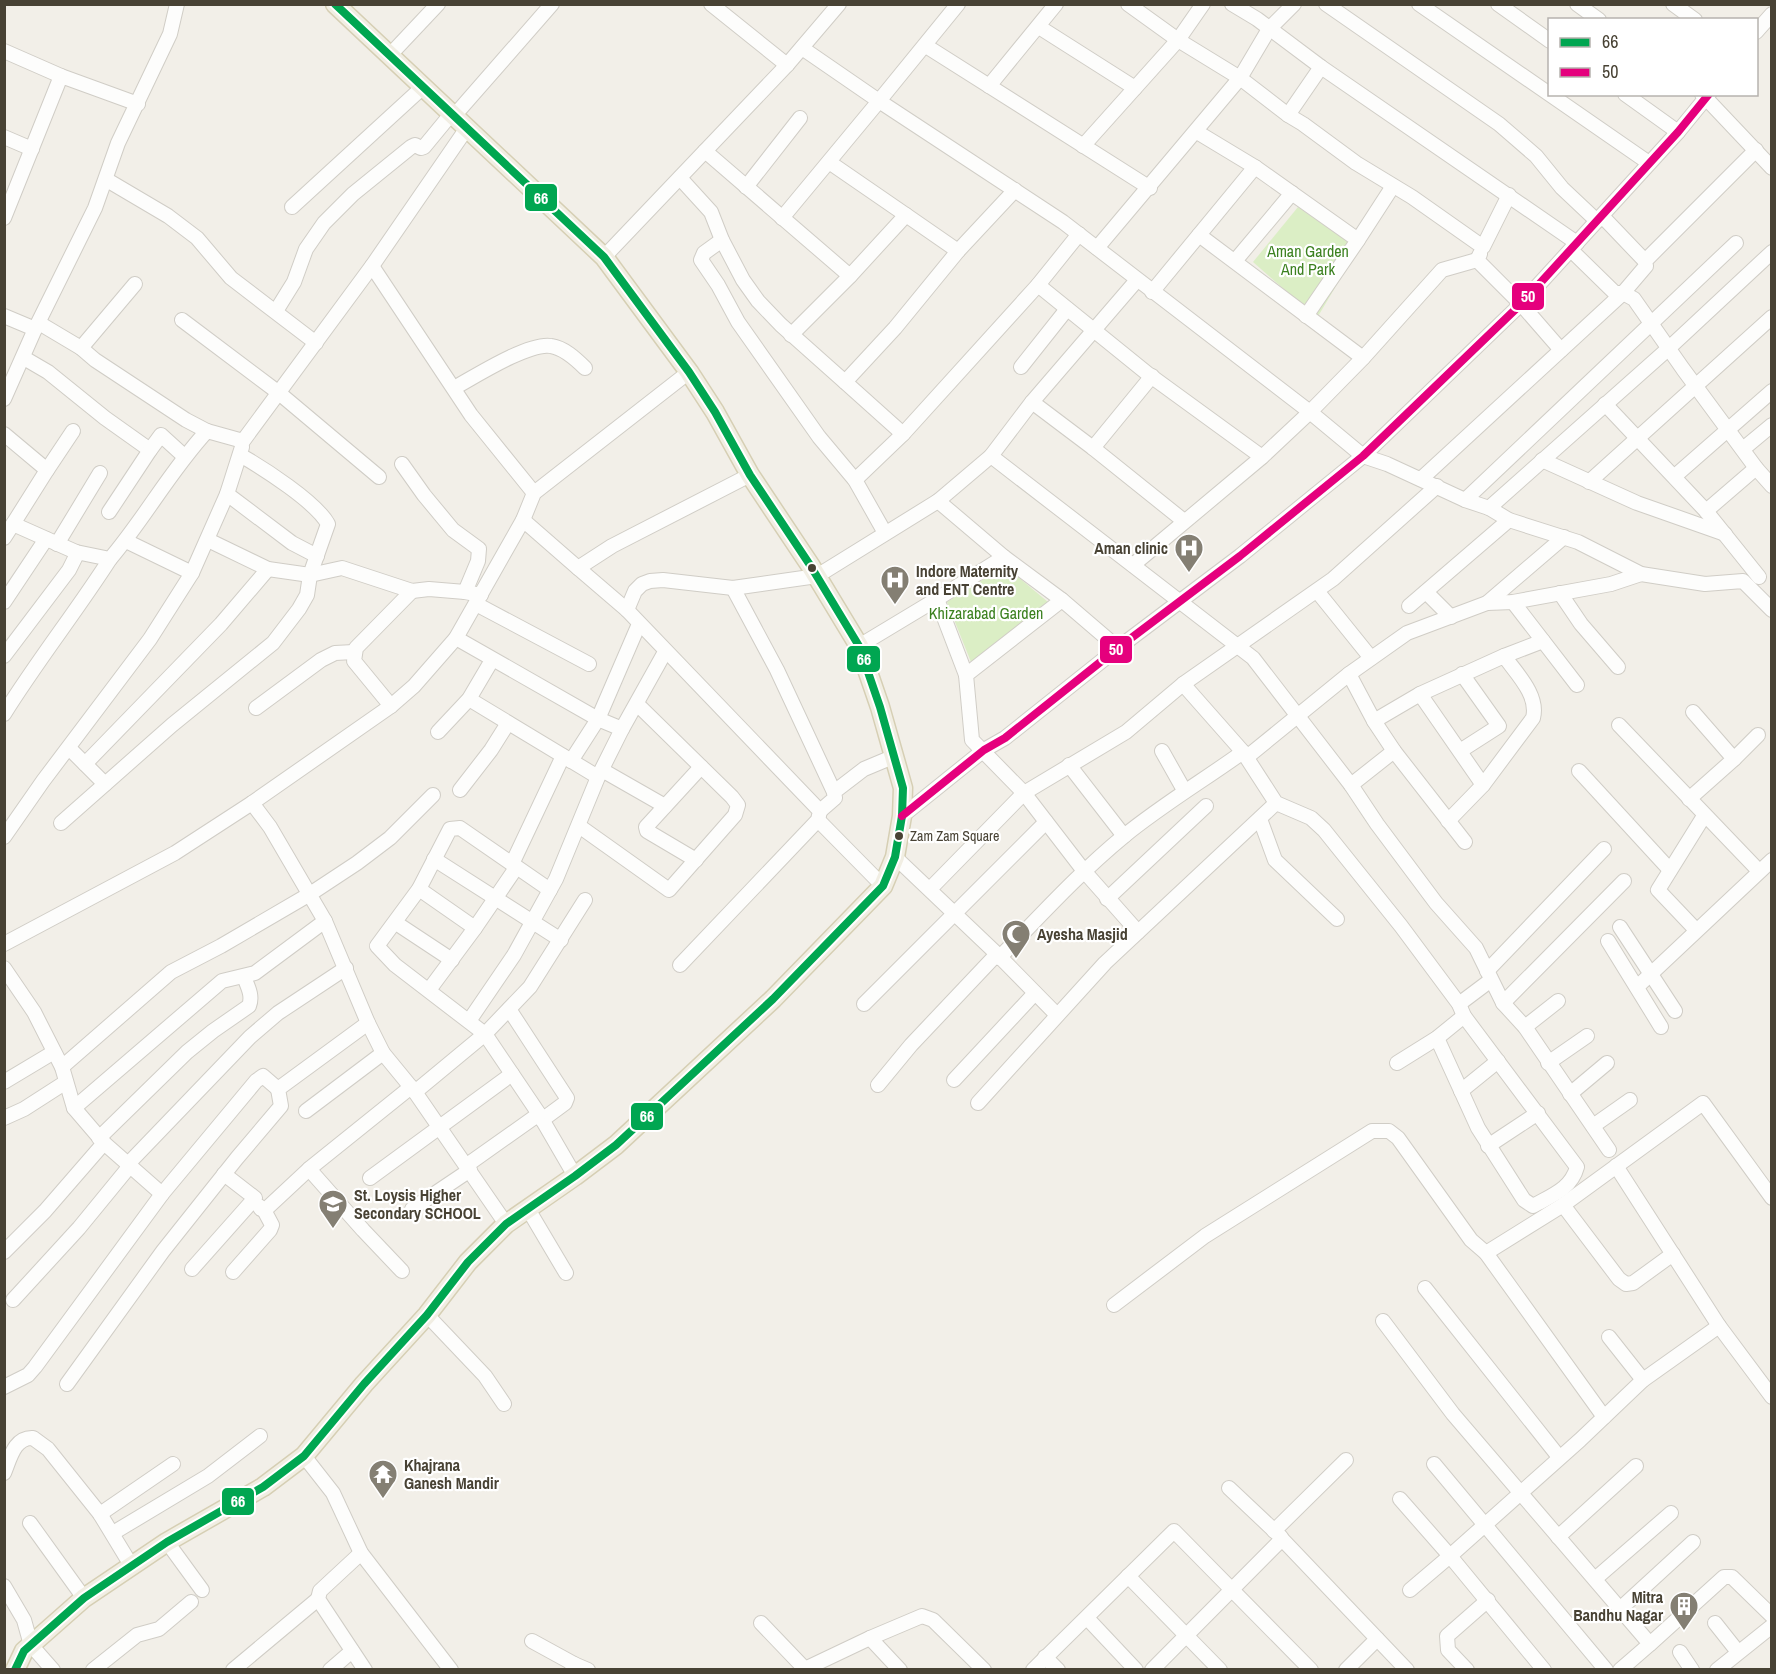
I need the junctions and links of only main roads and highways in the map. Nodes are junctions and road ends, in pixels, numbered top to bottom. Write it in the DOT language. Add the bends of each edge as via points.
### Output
graph roads {
  1 [pos="335,4"];
  2 [pos="15,1670"];
  1 -- 2 [label="main road" via="604,257 689,372 859,646 903,788 895,857 883,886 773,999 616,1145 506,1224 468,1262 304,1456 263,1487 167,1542 84,1598 24,1651"];
}
